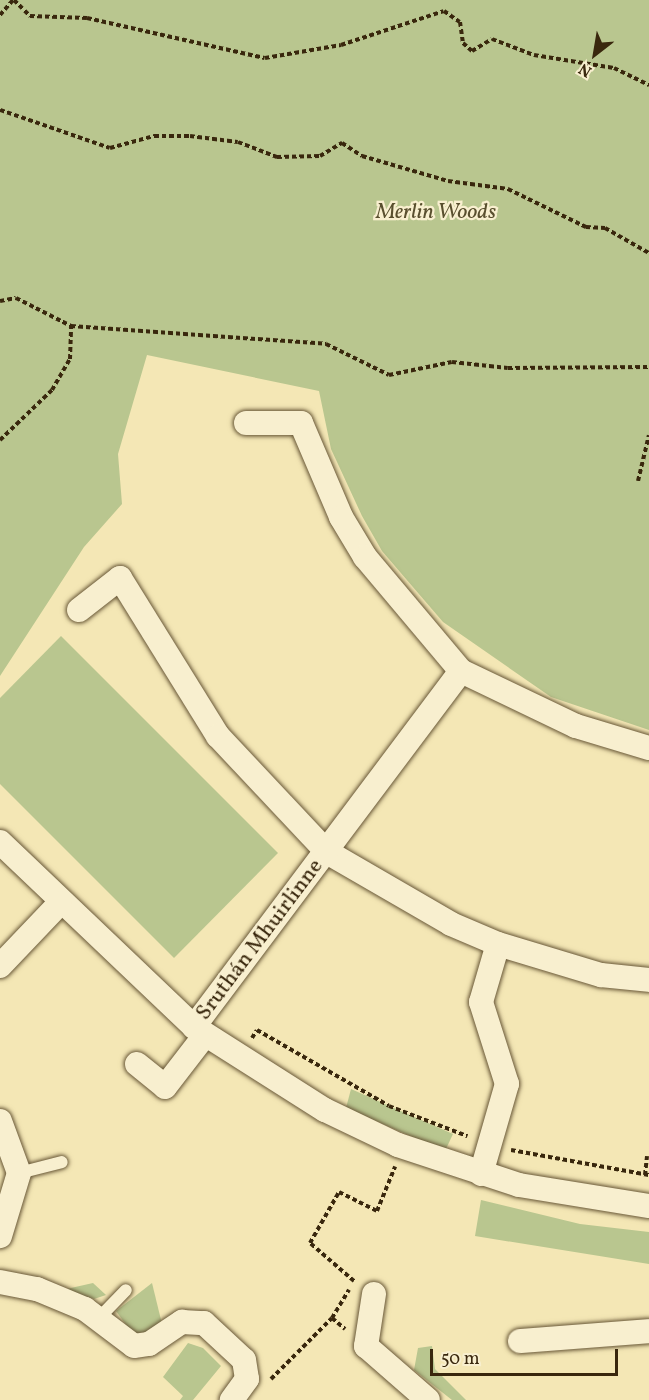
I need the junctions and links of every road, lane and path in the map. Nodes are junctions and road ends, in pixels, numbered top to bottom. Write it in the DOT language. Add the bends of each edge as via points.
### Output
graph roads {
  1 [pos="14,0"];
  2 [pos="0,15"];
  3 [pos="649,85"];
  4 [pos="0,110"];
  5 [pos="649,253"];
  6 [pos="0,301"];
  7 [pos="71,326"];
  8 [pos="649,367"];
  9 [pos="246,423"];
  10 [pos="649,435"];
  11 [pos="0,440"];
  12 [pos="638,481"];
  13 [pos="79,610"];
  14 [pos="461,671"];
  15 [pos="649,748"];
  16 [pos="0,842"];
  17 [pos="327,852"];
  18 [pos="60,903"];
  19 [pos="498,944"];
  20 [pos="0,966"];
  21 [pos="649,980"];
  22 [pos="199,1031"];
  23 [pos="246,1048"];
  24 [pos="137,1064"];
  25 [pos="0,1121"];
  26 [pos="489,1145"];
  27 [pos="403,1147"];
  28 [pos="648,1154"];
  29 [pos="62,1162"];
  30 [pos="19,1173"];
  31 [pos="481,1174"];
  32 [pos="647,1175"];
  33 [pos="649,1206"];
  34 [pos="0,1236"];
  35 [pos="0,1282"];
  36 [pos="126,1290"];
  37 [pos="374,1294"];
  38 [pos="98,1318"];
  39 [pos="649,1330"];
  40 [pos="520,1341"];
  41 [pos="247,1379"];
  42 [pos="232,1400"];
  43 [pos="428,1400"];
  1 -- 2 [label="path"];
  1 -- 3 [label="path" via="30,16 87,18 265,58 341,45 444,11 460,22 463,43 472,51 492,39 534,55 614,68"];
  4 -- 5 [label="path" via="110,148 154,136 190,136 238,142 277,157 321,156 342,143 362,156 448,181 508,189 585,227 605,228"];
  6 -- 7 [label="path" via="16,298"];
  7 -- 8 [label="path" via="326,344 389,375 452,362 508,368"];
  7 -- 11 [label="path" via="70,359 52,390"];
  9 -- 14 [label="street" via="301,423 341,517 365,557"];
  10 -- 12 [label="path"];
  13 -- 17 [label="street, Sruthán Mhuirlinne" via="120,578 186,693 218,736"];
  14 -- 15 [label="street" via="576,726"];
  14 -- 17 [label="street, Sruthán Mhuirlinne"];
  16 -- 18 [label="street"];
  17 -- 19 [label="street, Sruthán Mhuirlinne" via="451,924"];
  17 -- 22 [label="street, Sruthán Mhuirlinne"];
  18 -- 20 [label="street"];
  18 -- 22 [label="street"];
  19 -- 21 [label="street, Sruthán Mhuirlinne" via="601,975"];
  19 -- 26 [label="street" via="481,1002 507,1084"];
  22 -- 24 [label="street" via="165,1087"];
  22 -- 27 [label="street, Sruthán Mhuirlinne" via="325,1110"];
  23 -- 26 [label="path" via="257,1030 389,1106"];
  25 -- 30 [label="street"];
  26 -- 31 [label="street"];
  26 -- 32 [label="path"];
  27 -- 31 [label="street, Sruthán Mhuirlinne"];
  27 -- 41 [label="path" via="377,1211 339,1192 310,1244 355,1280 332,1318 270,1380"];
  28 -- 32 [label="path"];
  29 -- 30 [label="lane"];
  30 -- 34 [label="street"];
  31 -- 33 [label="street, Sruthán Mhuirlinne" via="558,1193"];
  35 -- 38 [label="street" via="49,1294"];
  36 -- 38 [label="lane"];
  37 -- 43 [label="street" via="366,1346"];
  38 -- 41 [label="street" via="120,1339 142,1346 175,1324 204,1323 240,1353"];
  39 -- 40 [label="street"];
  41 -- 42 [label="street"];
}
